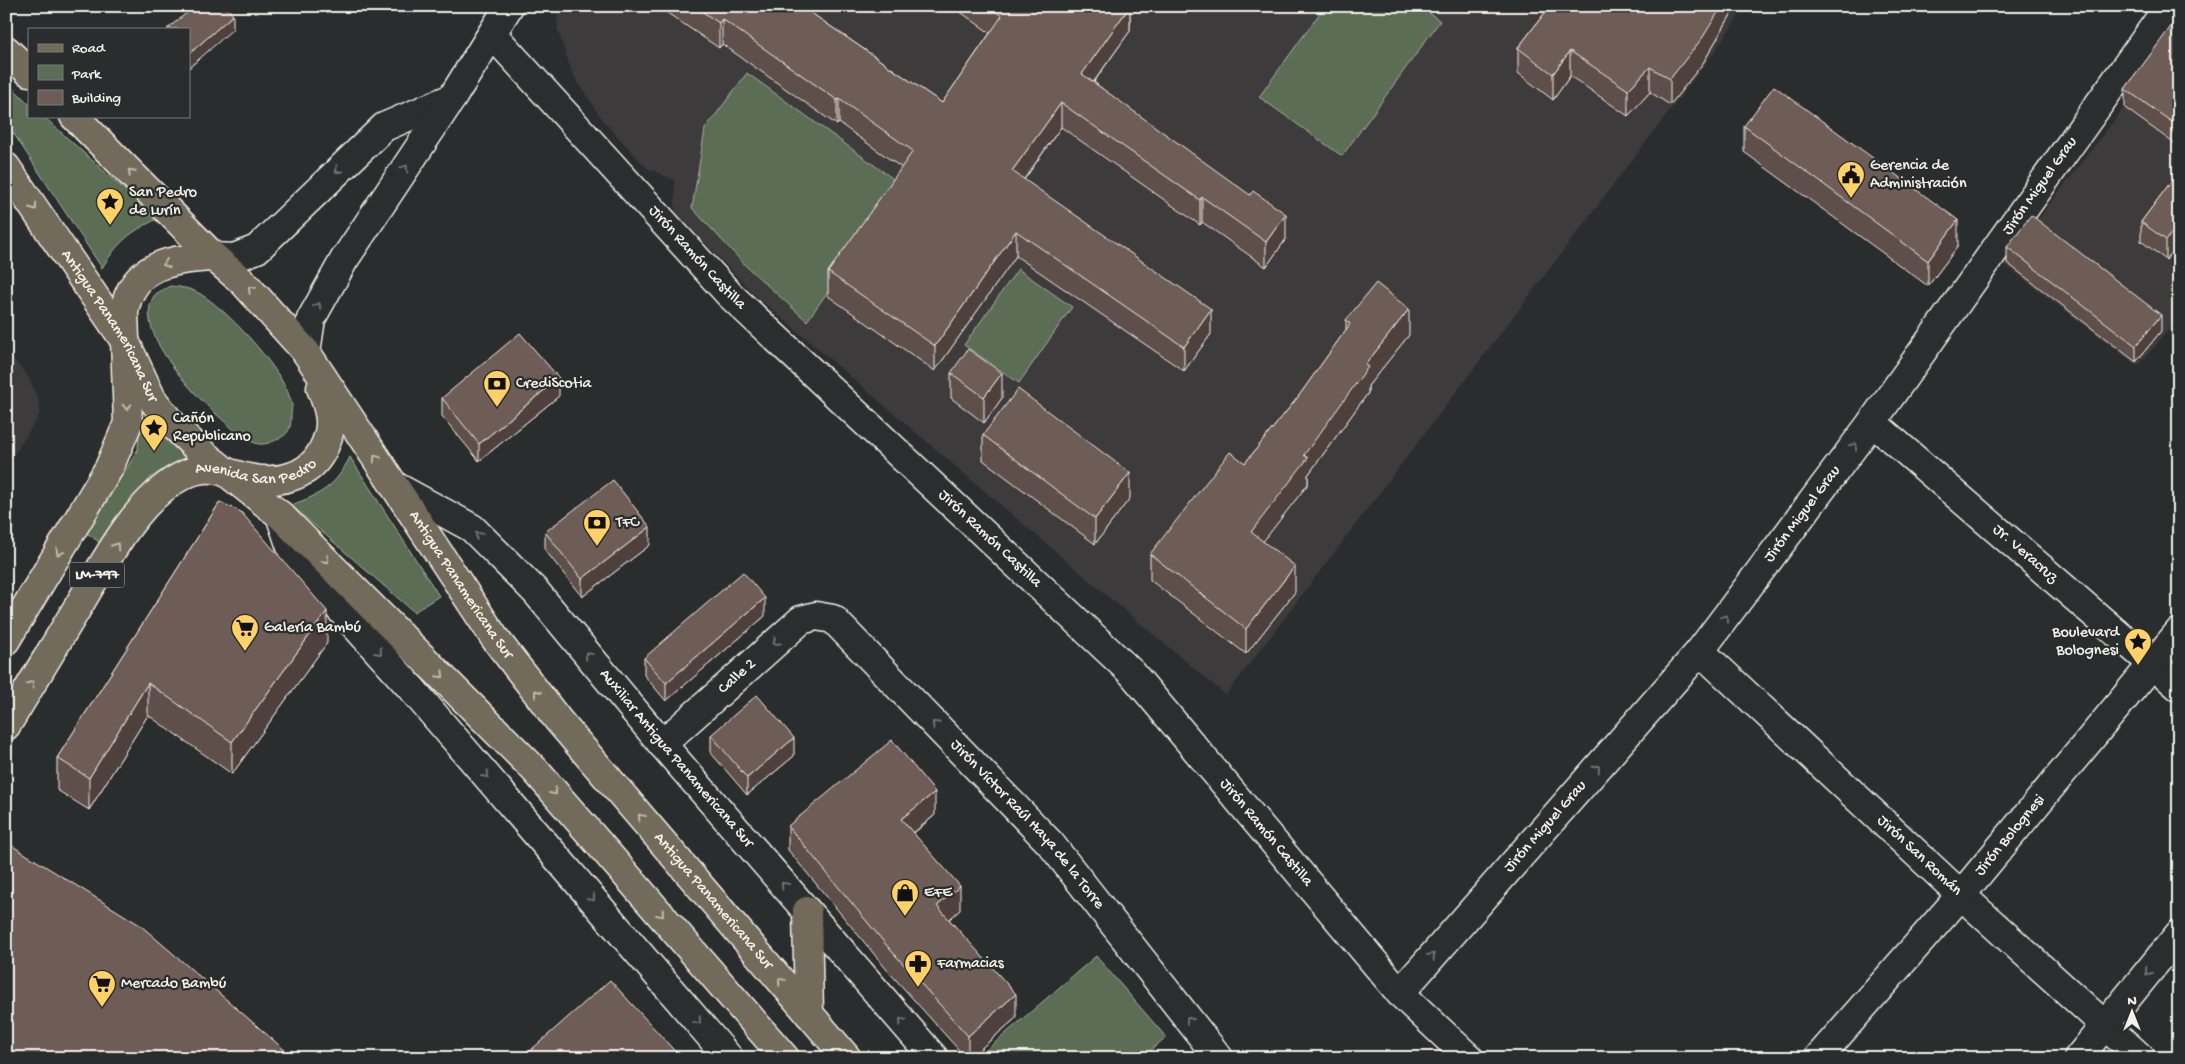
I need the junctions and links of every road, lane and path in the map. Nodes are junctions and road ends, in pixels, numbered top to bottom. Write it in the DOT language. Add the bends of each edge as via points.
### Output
graph roads {
  1 [pos="509,6"];
  2 [pos="2169,6"];
  3 [pos="2174,6"];
  4 [pos="2179,10"];
  5 [pos="493,35"];
  6 [pos="6,50"];
  7 [pos="28,71"];
  8 [pos="452,98"];
  9 [pos="76,118"];
  10 [pos="6,167"];
  11 [pos="214,256"];
  12 [pos="125,341"];
  13 [pos="306,352"];
  14 [pos="1872,422"];
  15 [pos="224,470"];
  16 [pos="395,486"];
  17 [pos="280,515"];
  18 [pos="816,616"];
  19 [pos="2179,632"];
  20 [pos="6,640"];
  21 [pos="1700,651"];
  22 [pos="2153,664"];
  23 [pos="2179,687"];
  24 [pos="6,726"];
  25 [pos="662,744"];
  26 [pos="1961,895"];
  27 [pos="806,911"];
  28 [pos="2179,934"];
  29 [pos="1400,993"];
  30 [pos="809,1014"];
  31 [pos="2106,1024"];
  32 [pos="729,1058"];
  33 [pos="785,1058"];
  34 [pos="847,1058"];
  35 [pos="934,1058"];
  36 [pos="1219,1058"];
  37 [pos="1469,1058"];
  38 [pos="1818,1058"];
  39 [pos="2078,1058"];
  40 [pos="2141,1058"];
  1 -- 5 [label="street"];
  2 -- 14 [label="street, Jirón Miguel Grau"];
  3 -- 4 [label="street"];
  5 -- 8 [label="street"];
  5 -- 29 [label="street, Jirón Ramón Castilla" via="729,294 1132,673"];
  6 -- 7 [label="main road"];
  8 -- 11 [label="street, one-way" via="384,127 257,249 234,258"];
  13 -- 8 [label="street, one-way" via="311,320 344,260"];
  11 -- 9 [label="main road, Antigua Panamericana Sur / LM-797, one-way"];
  10 -- 12 [label="main road, Antigua Panamericana Sur / LM-797, one-way"];
  11 -- 12 [label="main road, LM-797, one-way" via="169,262 141,276 126,298"];
  13 -- 11 [label="main road, Antigua Panamericana Sur / LM-797, one-way" via="256,295"];
  12 -- 15 [label="main road, Antigua Panamericana Sur / LM-797" via="152,399 170,422"];
  12 -- 20 [label="main road, LM-797, one-way" via="128,423 109,468"];
  13 -- 15 [label="main road, Avenida San Pedro / LM-797" via="330,412 326,445 317,460 305,471 281,479 249,478"];
  16 -- 13 [label="main road, Antigua Panamericana Sur, one-way"];
  21 -- 14 [label="street, Jirón Miguel Grau, one-way"];
  14 -- 22 [label="street, Jr. Veracruz"];
  15 -- 17 [label="main road, Antigua Panamericana Sur"];
  24 -- 15 [label="main road, Avenida San Pedro / LM-797, one-way" via="102,568 147,502 180,477 198,469"];
  25 -- 16 [label="street, Auxiliar Antigua Panamericana Sur, one-way" via="536,592 472,528"];
  30 -- 16 [label="main road, Antigua Panamericana Sur, one-way" via="558,720 494,637"];
  17 -- 32 [label="street, one-way" via="296,559"];
  17 -- 33 [label="main road, Antigua Panamericana Sur, one-way" via="535,770"];
  18 -- 25 [label="street, Calle 2, one-way" via="801,620"];
  36 -- 18 [label="street, Jirón Víctor Raúl Haya de la Torre, one-way" via="1050,843 833,619"];
  19 -- 22 [label="street, Jirón Bolognesi"];
  21 -- 26 [label="street, Jirón San Román"];
  29 -- 21 [label="street, Jirón Miguel Grau, one-way"];
  22 -- 23 [label="street, Jr. Veracruz"];
  22 -- 26 [label="street, Jirón Bolognesi"];
  27 -- 25 [label="street, Auxiliar Antigua Panamericana Sur, one-way"];
  26 -- 31 [label="street, Jirón San Román"];
  26 -- 38 [label="street, Jirón Bolognesi"];
  27 -- 30 [label="main road"];
  35 -- 27 [label="street, Auxiliar Antigua Panamericana Sur, one-way"];
  28 -- 31 [label="street, one-way"];
  29 -- 37 [label="street, Jirón Ramón Castilla"];
  30 -- 34 [label="main road, Antigua Panamericana Sur"];
  31 -- 39 [label="street"];
  31 -- 40 [label="street, Jirón San Román"];
}
